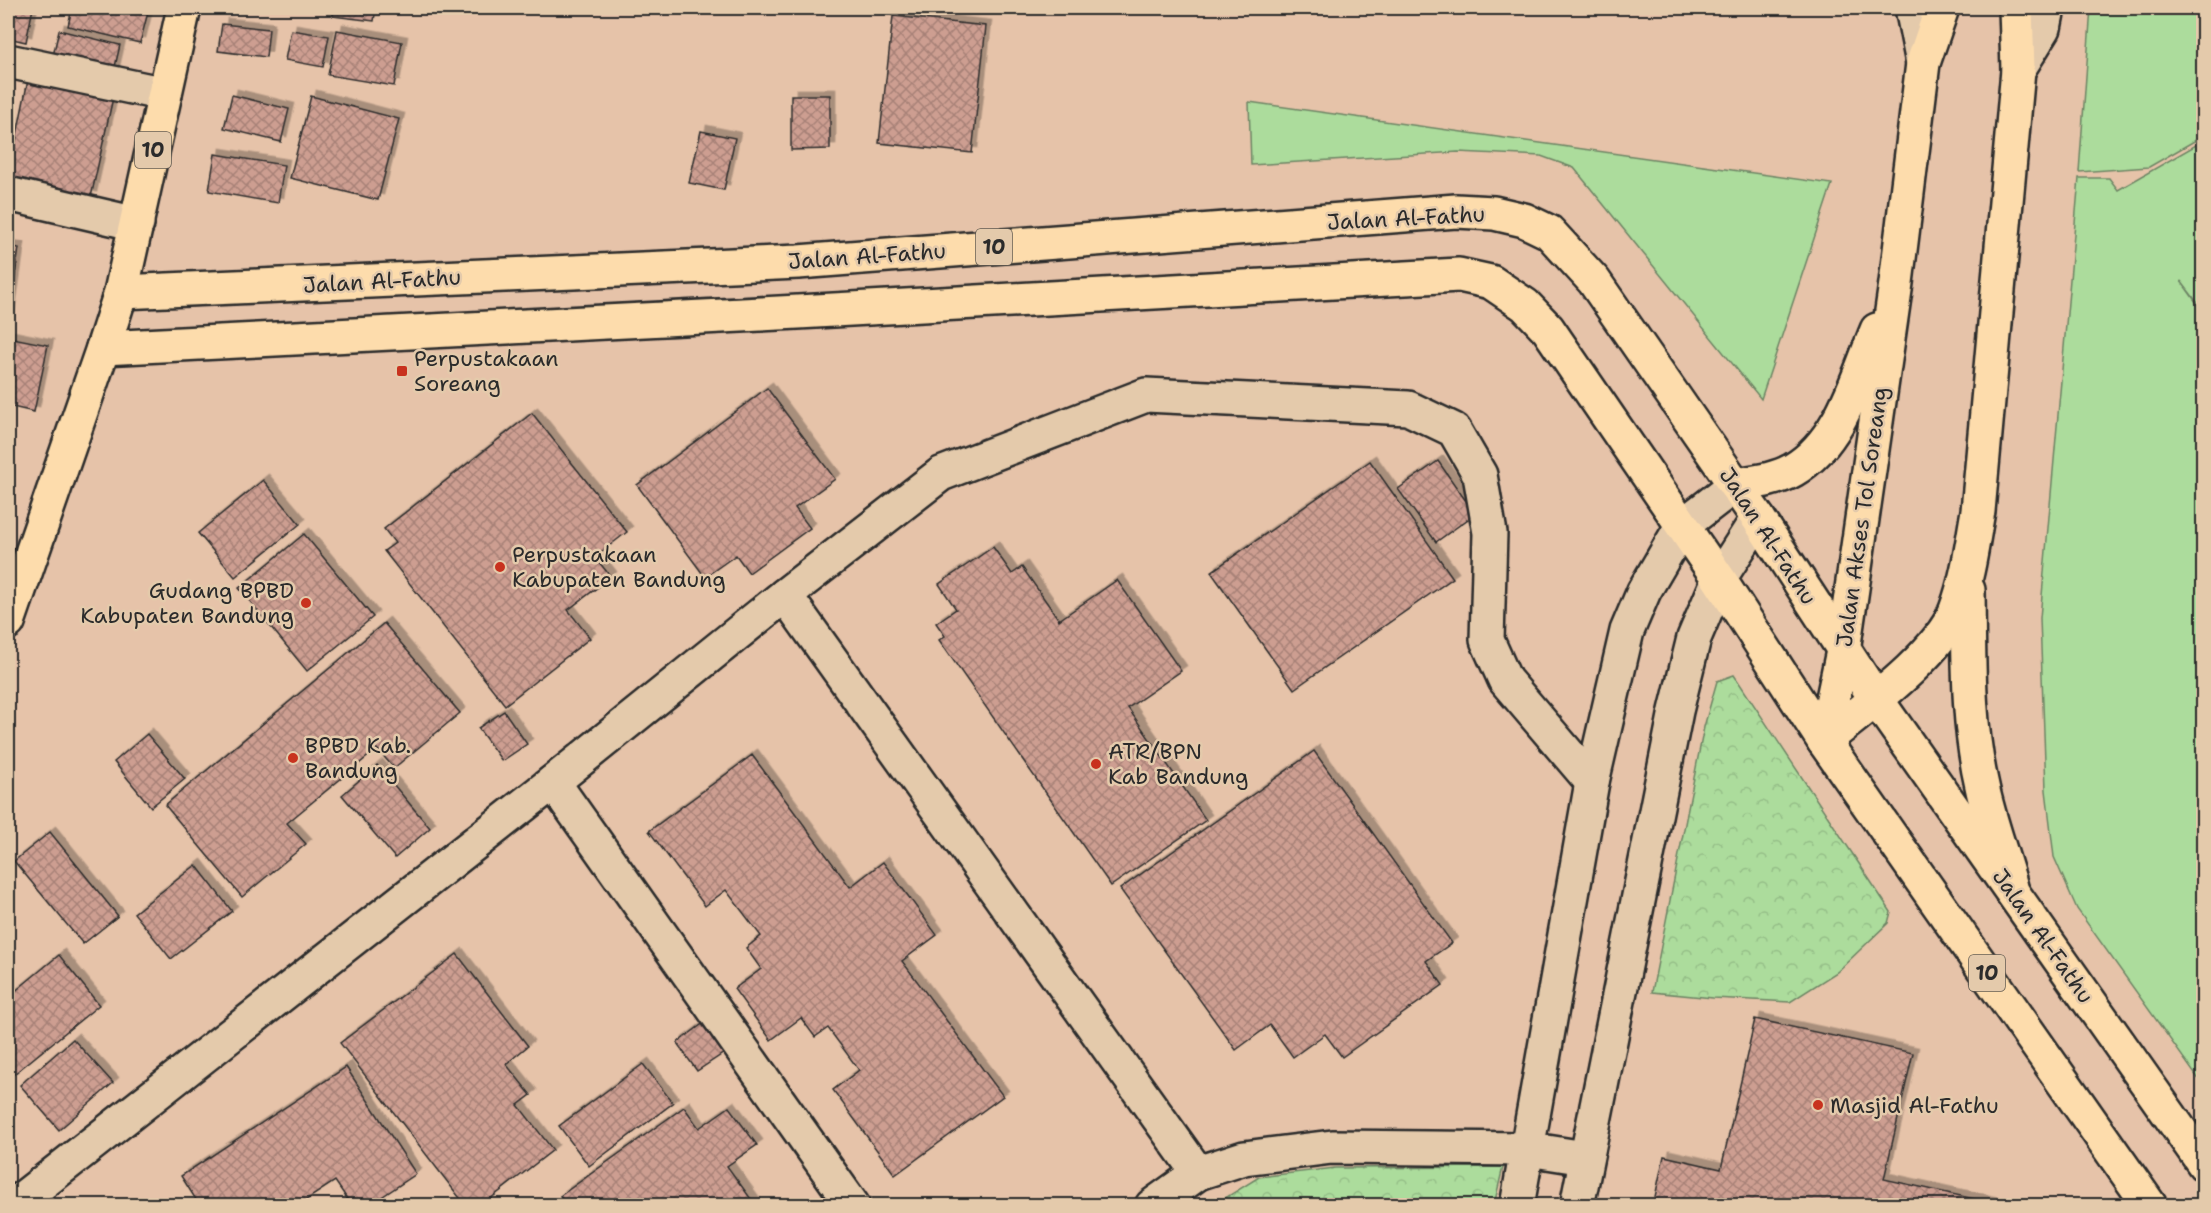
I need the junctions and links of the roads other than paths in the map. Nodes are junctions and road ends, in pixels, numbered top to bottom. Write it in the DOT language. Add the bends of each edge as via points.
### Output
graph roads {
  1 [pos="184,8"];
  2 [pos="1912,8"];
  3 [pos="1942,8"];
  4 [pos="2016,8"];
  5 [pos="2048,8"];
  6 [pos="8,62"];
  7 [pos="1923,63"];
  8 [pos="2018,70"];
  9 [pos="165,94"];
  10 [pos="8,194"];
  11 [pos="137,224"];
  12 [pos="798,261"];
  13 [pos="1896,283"];
  14 [pos="122,292"];
  15 [pos="798,312"];
  16 [pos="104,348"];
  17 [pos="1735,485"];
  18 [pos="1758,518"];
  19 [pos="1682,526"];
  20 [pos="1968,570"];
  21 [pos="15,578"];
  22 [pos="1719,579"];
  23 [pos="785,595"];
  24 [pos="8,622"];
  25 [pos="1843,651"];
  26 [pos="1876,699"];
  27 [pos="1824,741"];
  28 [pos="553,782"];
  29 [pos="1592,782"];
  30 [pos="2014,896"];
  31 [pos="1528,1149"];
  32 [pos="1585,1158"];
  33 [pos="2204,1164"];
  34 [pos="1198,1173"];
  35 [pos="13,1206"];
  36 [pos="853,1206"];
  37 [pos="1152,1206"];
  38 [pos="1517,1206"];
  39 [pos="1577,1206"];
  40 [pos="2150,1206"];
  1 -- 9 [label="main road, 10"];
  2 -- 7 [label="street, Jalan Akses Tol Soreang"];
  3 -- 7 [label="main road, Jalan Akses Tol Soreang"];
  4 -- 8 [label="main road"];
  5 -- 8 [label="street" via="2044,28"];
  6 -- 9 [label="street"];
  7 -- 13 [label="main road, Jalan Akses Tol Soreang"];
  8 -- 20 [label="main road" via="1979,499"];
  9 -- 11 [label="main road, 10"];
  10 -- 11 [label="street"];
  11 -- 14 [label="main road, 10"];
  12 -- 14 [label="main road, Jalan Al-Fathu / 10"];
  12 -- 15 [label="main road"];
  12 -- 17 [label="main road, Jalan Al-Fathu / 10" via="1456,212 1494,213 1524,220 1549,232 1594,281"];
  13 -- 17 [label="main road" via="1843,412 1822,445 1793,470 1761,482"];
  13 -- 25 [label="main road, Jalan Akses Tol Soreang"];
  14 -- 16 [label="main road, 10"];
  15 -- 16 [label="main road, 10"];
  15 -- 19 [label="main road, 10" via="1460,275 1491,282 1525,305 1548,329"];
  16 -- 21 [label="main road"];
  17 -- 18 [label="main road, Jalan Al-Fathu / 10"];
  17 -- 19 [label="street"];
  18 -- 22 [label="street"];
  18 -- 25 [label="main road, Jalan Al-Fathu / 10"];
  19 -- 22 [label="main road, 10"];
  19 -- 29 [label="street" via="1644,591 1627,631"];
  20 -- 26 [label="main road" via="1946,630"];
  20 -- 30 [label="main road" via="1973,736 1981,786"];
  21 -- 24 [label="main road"];
  22 -- 27 [label="main road, 10"];
  22 -- 32 [label="street" via="1694,638 1676,711"];
  23 -- 28 [label="street"];
  23 -- 29 [label="street" via="941,474 1146,395 1408,408 1454,430 1480,475 1490,533 1487,640 1505,680"];
  23 -- 34 [label="street"];
  25 -- 26 [label="main road, Jalan Al-Fathu"];
  25 -- 27 [label="main road, Jalan Akses Tol Soreang"];
  26 -- 27 [label="main road"];
  26 -- 30 [label="main road, Jalan Al-Fathu"];
  27 -- 40 [label="main road, 10"];
  28 -- 35 [label="street"];
  28 -- 36 [label="street"];
  29 -- 31 [label="street"];
  30 -- 33 [label="main road, Jalan Al-Fathu"];
  31 -- 32 [label="street"];
  31 -- 34 [label="street" via="1332,1147 1244,1158"];
  31 -- 38 [label="street"];
  32 -- 39 [label="street"];
  34 -- 37 [label="street"];
}
